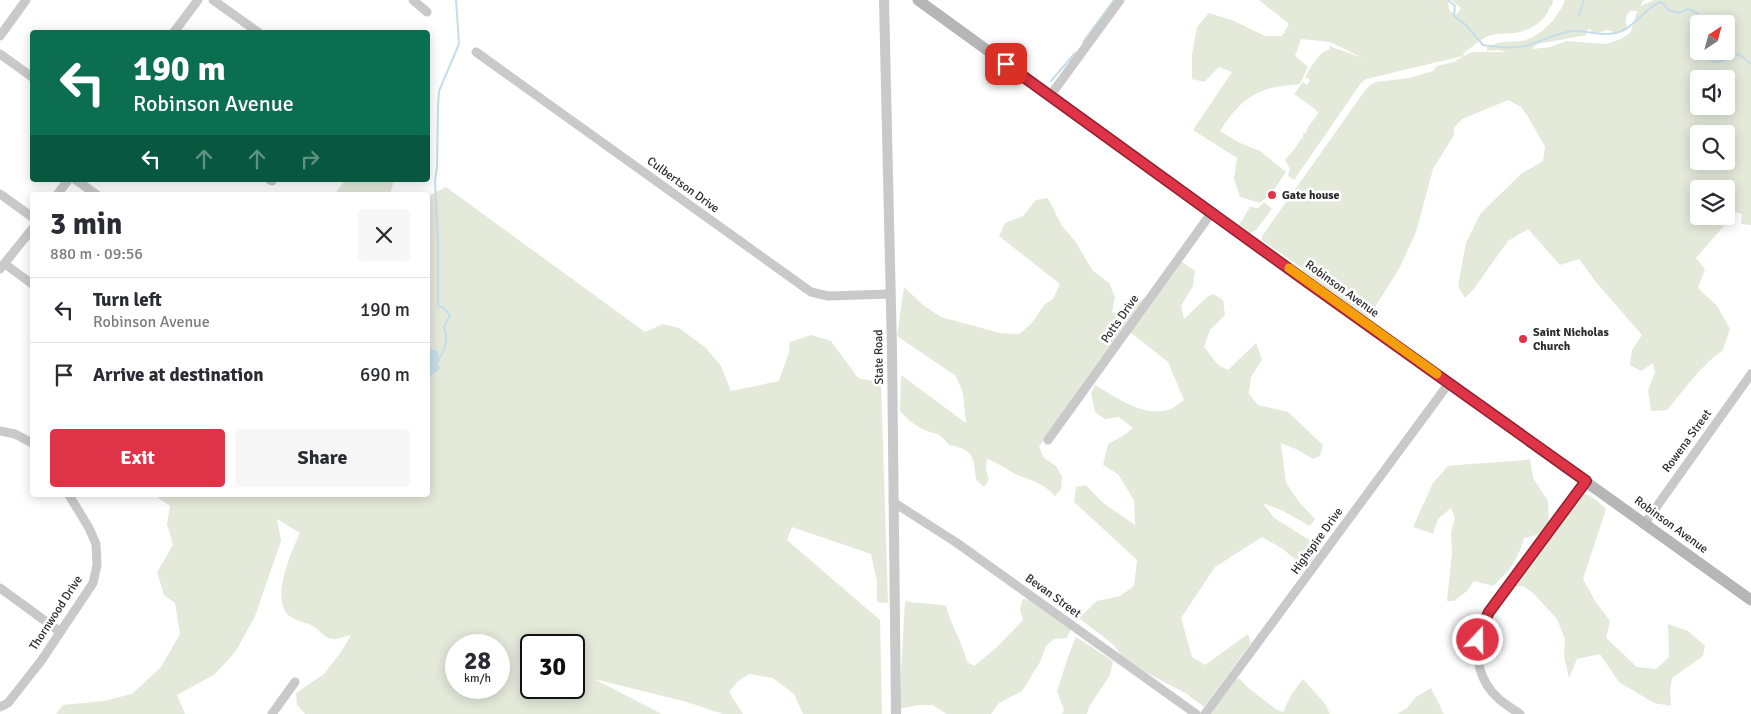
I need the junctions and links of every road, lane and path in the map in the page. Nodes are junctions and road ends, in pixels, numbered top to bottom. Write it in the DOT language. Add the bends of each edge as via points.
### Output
graph roads {
  1 [pos="26,0"];
  2 [pos="198,0"];
  3 [pos="213,0"];
  4 [pos="413,0"];
  5 [pos="884,0"];
  6 [pos="918,0"];
  7 [pos="1120,0"];
  8 [pos="427,12"];
  9 [pos="176,30"];
  10 [pos="255,30"];
  11 [pos="0,36"];
  12 [pos="476,52"];
  13 [pos="0,54"];
  14 [pos="30,76"];
  15 [pos="1050,96"];
  16 [pos="79,182"];
  17 [pos="93,192"];
  18 [pos="0,194"];
  19 [pos="1212,212"];
  20 [pos="30,216"];
  21 [pos="30,232"];
  22 [pos="2,267"];
  23 [pos="30,283"];
  24 [pos="890,294"];
  25 [pos="1751,374"];
  26 [pos="1449,383"];
  27 [pos="0,431"];
  28 [pos="1048,440"];
  29 [pos="30,442"];
  30 [pos="1586,481"];
  31 [pos="70,497"];
  32 [pos="893,502"];
  33 [pos="1645,523"];
  34 [pos="0,588"];
  35 [pos="1751,600"];
  36 [pos="59,631"];
  37 [pos="295,682"];
  38 [pos="0,707"];
  39 [pos="272,714"];
  40 [pos="896,714"];
  41 [pos="1196,714"];
  42 [pos="1205,714"];
  43 [pos="1520,714"];
  1 -- 11 [label="street"];
  2 -- 9 [label="street"];
  3 -- 10 [label="street"];
  4 -- 8 [label="street"];
  5 -- 24 [label="street, State Road"];
  6 -- 15 [label="main road, Robinson Avenue"];
  7 -- 15 [label="street"];
  12 -- 24 [label="street, Culbertson Drive" via="811,292 828,296"];
  13 -- 14 [label="street"];
  15 -- 19 [label="main road, Robinson Avenue"];
  16 -- 17 [label="street"];
  18 -- 20 [label="street"];
  19 -- 26 [label="main road, Robinson Avenue"];
  19 -- 28 [label="street, Potts Drive"];
  21 -- 22 [label="street"];
  22 -- 23 [label="street"];
  24 -- 32 [label="street, State Road"];
  25 -- 33 [label="street, Rowena Street"];
  26 -- 30 [label="main road, Robinson Avenue"];
  26 -- 42 [label="street, Highspire Drive"];
  27 -- 29 [label="street" via="16,434"];
  30 -- 33 [label="main road, Robinson Avenue"];
  30 -- 43 [label="street" via="1494,606 1481,629 1477,654 1485,681 1498,698"];
  31 -- 36 [label="street, Thornwood Drive" via="96,544 97,565 92,583"];
  32 -- 40 [label="street, State Road"];
  32 -- 41 [label="street, Bevan Street" via="956,543"];
  33 -- 35 [label="main road, Robinson Avenue"];
  34 -- 36 [label="street"];
  36 -- 38 [label="street, Thornwood Drive" via="14,696"];
  37 -- 39 [label="street"];
}
